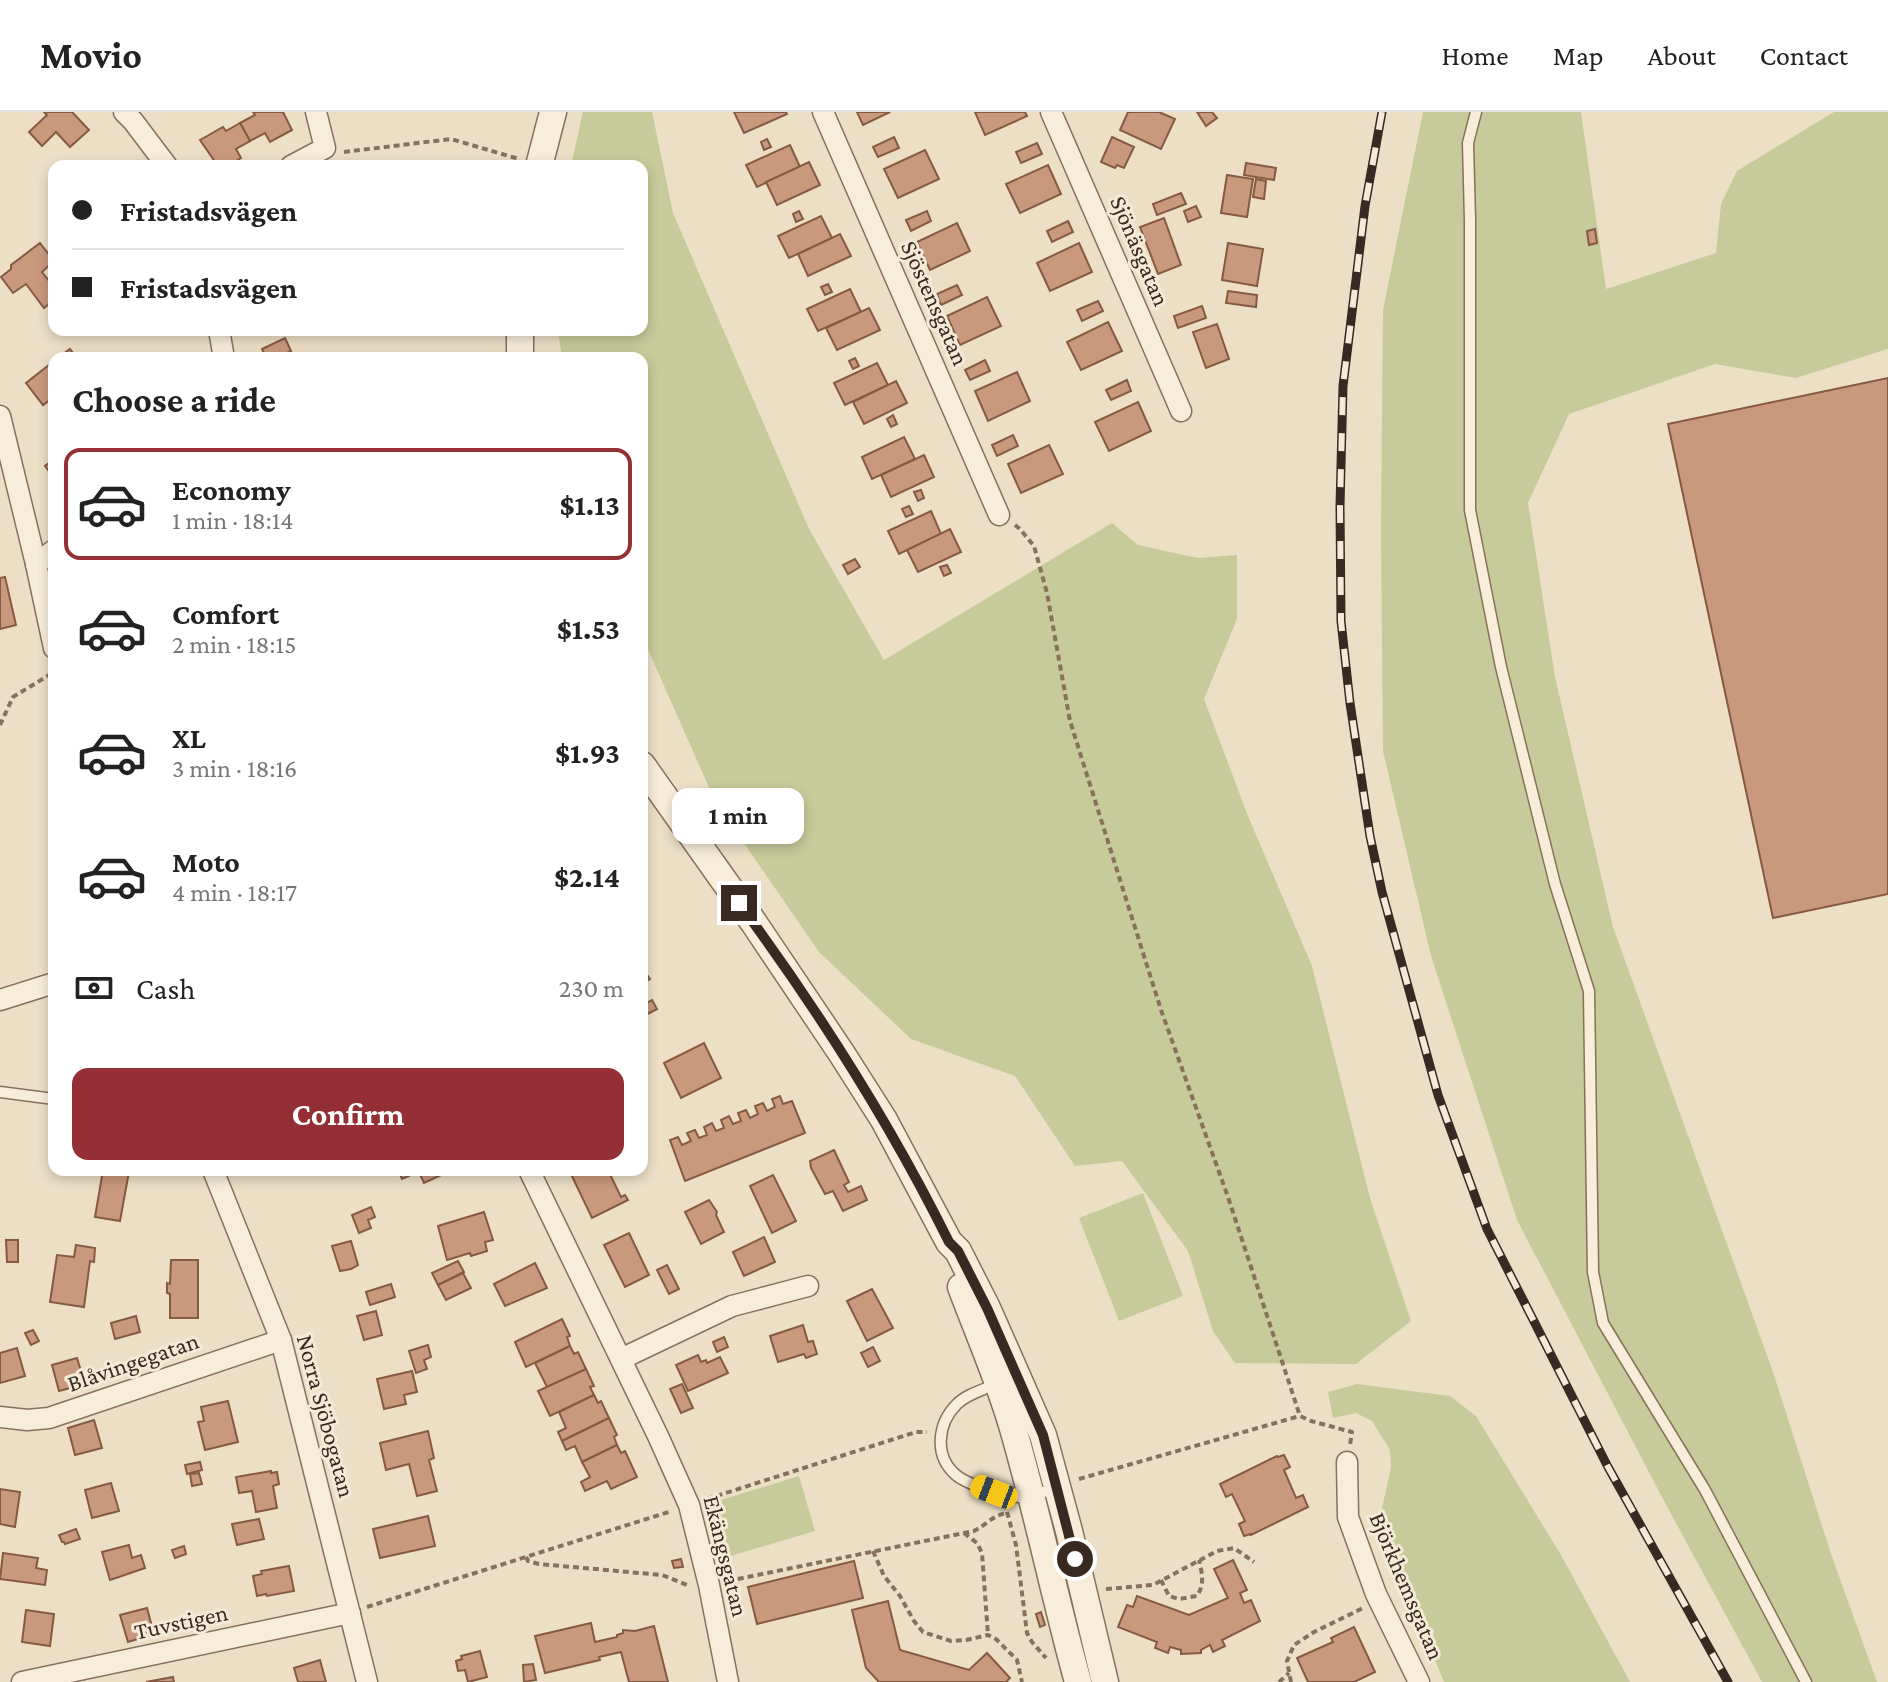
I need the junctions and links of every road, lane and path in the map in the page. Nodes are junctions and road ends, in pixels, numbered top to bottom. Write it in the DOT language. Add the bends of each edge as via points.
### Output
graph roads {
  1 [pos="124,112"];
  2 [pos="316,112"];
  3 [pos="553,112"];
  4 [pos="823,112"];
  5 [pos="1051,112"];
  6 [pos="1476,112"];
  7 [pos="325,148"];
  8 [pos="162,160"];
  9 [pos="302,160"];
  10 [pos="522,160"];
  11 [pos="540,160"];
  12 [pos="1181,411"];
  13 [pos="0,416"];
  14 [pos="999,515"];
  15 [pos="48,555"];
  16 [pos="36,564"];
  17 [pos="48,620"];
  18 [pos="48,676"];
  19 [pos="0,725"];
  20 [pos="648,775"];
  21 [pos="48,985"];
  22 [pos="0,1000"];
  23 [pos="0,1092"];
  24 [pos="48,1098"];
  25 [pos="215,1176"];
  26 [pos="532,1176"];
  27 [pos="949,1242"];
  28 [pos="808,1286"];
  29 [pos="281,1340"];
  30 [pos="621,1359"];
  31 [pos="998,1383"];
  32 [pos="1300,1416"];
  33 [pos="0,1417"];
  34 [pos="941,1432"];
  35 [pos="1347,1462"];
  36 [pos="1043,1490"];
  37 [pos="689,1505"];
  38 [pos="1007,1513"];
  39 [pos="963,1533"];
  40 [pos="873,1551"];
  41 [pos="526,1557"];
  42 [pos="1199,1560"];
  43 [pos="1254,1562"];
  44 [pos="1161,1580"];
  45 [pos="709,1585"];
  46 [pos="1103,1589"];
  47 [pos="1379,1600"];
  48 [pos="350,1613"];
  49 [pos="988,1635"];
  50 [pos="1047,1659"];
  51 [pos="1289,1673"];
  52 [pos="22,1682"];
  53 [pos="367,1682"];
  54 [pos="728,1682"];
  55 [pos="1022,1682"];
  56 [pos="1078,1682"];
  57 [pos="1105,1682"];
  58 [pos="1279,1682"];
  59 [pos="1291,1682"];
  60 [pos="1419,1682"];
  61 [pos="1806,1682"];
  1 -- 8 [label="street"];
  2 -- 7 [label="street"];
  3 -- 11 [label="street"];
  4 -- 14 [label="street, Sjöstensgatan"];
  5 -- 12 [label="street, Sjönäsgatan"];
  6 -- 61 [label="lane" via="1468,143 1470,510 1504,683 1555,884 1589,991 1593,1272 1603,1323 1705,1490"];
  7 -- 9 [label="street"];
  7 -- 10 [label="path" via="346,152 451,139"];
  13 -- 16 [label="street"];
  14 -- 32 [label="path" via="1034,546 1070,721 1161,1010"];
  15 -- 16 [label="street"];
  16 -- 17 [label="street"];
  18 -- 19 [label="path" via="13,697"];
  20 -- 27 [label="street" via="842,1054"];
  21 -- 22 [label="street"];
  23 -- 24 [label="lane"];
  25 -- 29 [label="street, Norra Sjöbogatan"];
  26 -- 30 [label="street, Ekängsgatan"];
  27 -- 31 [label="street" via="949,1258"];
  27 -- 36 [label="street" via="1007,1349 1043,1435"];
  28 -- 30 [label="street" via="732,1306"];
  29 -- 33 [label="street, Blåvingegatan" via="49,1418"];
  29 -- 48 [label="street, Norra Sjöbogatan"];
  30 -- 37 [label="street, Ekängsgatan"];
  31 -- 34 [label="lane" via="957,1404"];
  31 -- 36 [label="street"];
  32 -- 35 [label="path" via="1352,1432"];
  32 -- 36 [label="path"];
  34 -- 36 [label="lane" via="942,1455 967,1482"];
  34 -- 37 [label="path" via="916,1432"];
  35 -- 47 [label="street, Björkhemsgatan" via="1348,1517"];
  36 -- 38 [label="path"];
  36 -- 56 [label="street" via="1056,1602"];
  36 -- 57 [label="street"];
  37 -- 41 [label="path"];
  37 -- 45 [label="street, Ekängsgatan"];
  38 -- 39 [label="path"];
  38 -- 50 [label="path" via="1027,1633"];
  39 -- 40 [label="path"];
  39 -- 49 [label="path" via="982,1553"];
  40 -- 45 [label="path"];
  40 -- 49 [label="path" via="923,1632 951,1641"];
  41 -- 45 [label="path" via="539,1564 662,1575 687,1585"];
  41 -- 48 [label="path"];
  42 -- 43 [label="path" via="1234,1548"];
  42 -- 44 [label="path"];
  42 -- 44 [label="path" via="1203,1579 1197,1596 1169,1596"];
  44 -- 46 [label="path"];
  45 -- 54 [label="street, Ekängsgatan"];
  47 -- 51 [label="path" via="1294,1645 1287,1661"];
  47 -- 60 [label="street, Björkhemsgatan"];
  48 -- 52 [label="street, Tuvstigen"];
  48 -- 53 [label="street, Norra Sjöbogatan"];
  49 -- 55 [label="path" via="1017,1660"];
  51 -- 58 [label="path"];
  51 -- 59 [label="path"];
}
